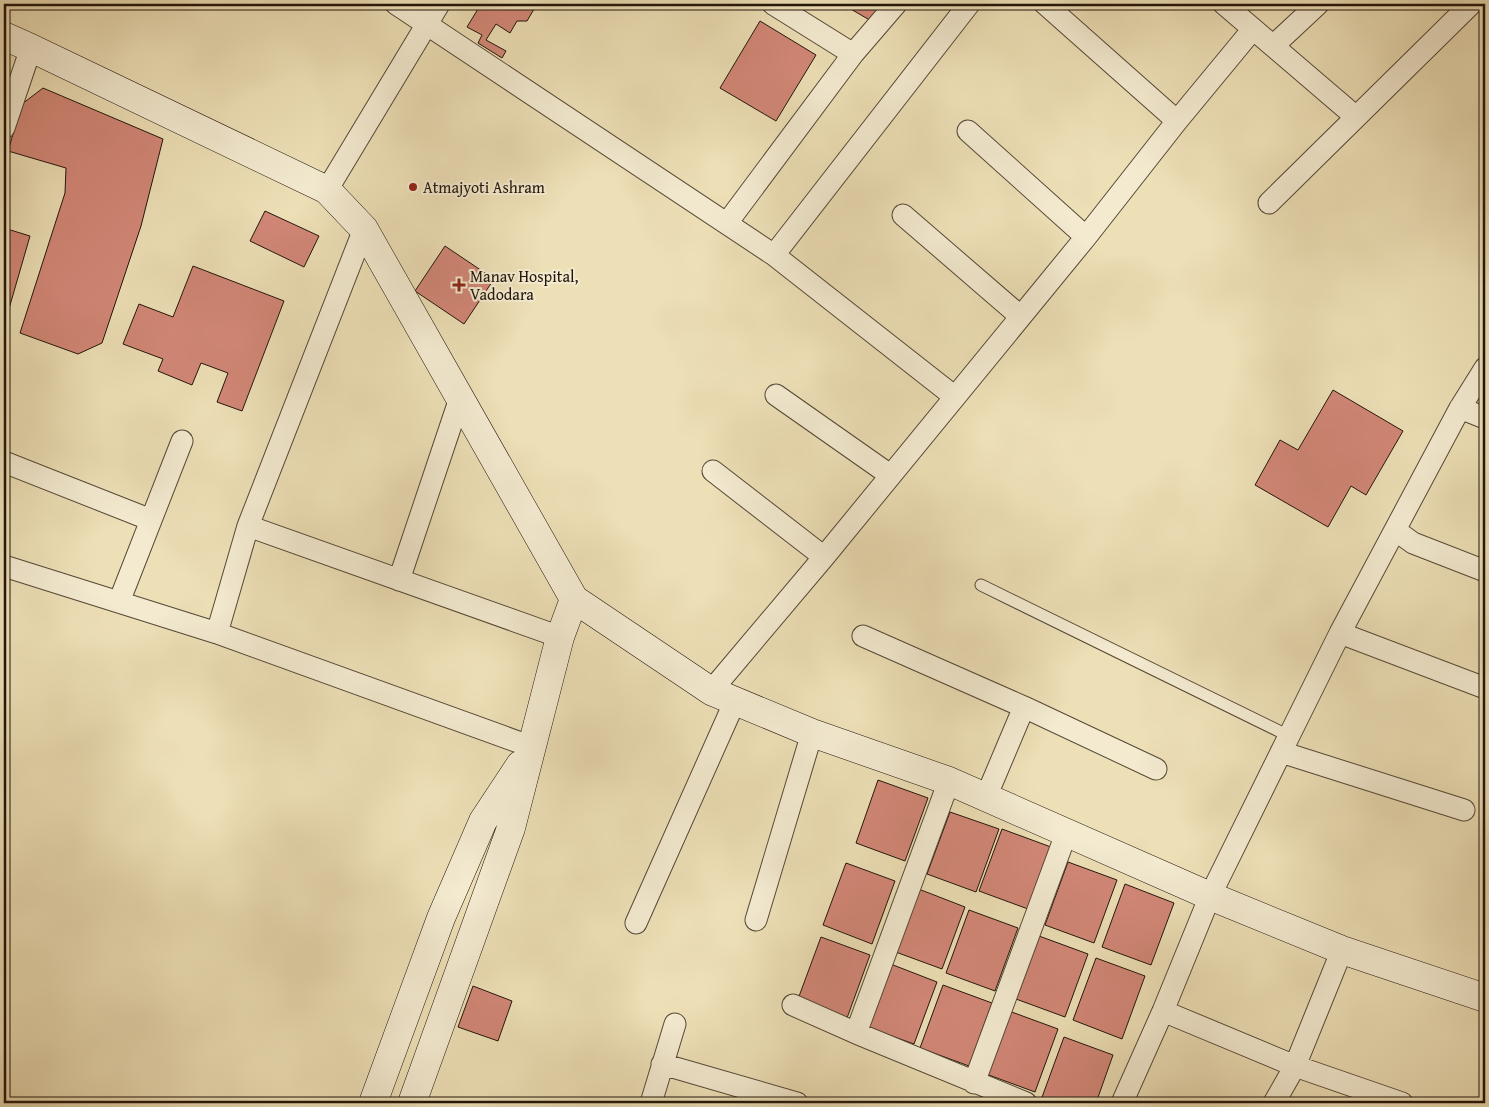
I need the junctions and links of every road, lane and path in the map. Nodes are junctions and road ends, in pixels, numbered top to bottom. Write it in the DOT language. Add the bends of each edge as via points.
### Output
graph roads {
  1 [pos="396,4"];
  2 [pos="439,4"];
  3 [pos="773,4"];
  4 [pos="896,4"];
  5 [pos="968,4"];
  6 [pos="1045,4"];
  7 [pos="1224,4"];
  8 [pos="1318,4"];
  9 [pos="1471,4"];
  10 [pos="427,24"];
  11 [pos="1253,29"];
  12 [pos="4,36"];
  13 [pos="1273,46"];
  14 [pos="31,48"];
  15 [pos="853,54"];
  16 [pos="1356,117"];
  17 [pos="1177,121"];
  18 [pos="4,128"];
  19 [pos="968,131"];
  20 [pos="327,190"];
  21 [pos="1270,203"];
  22 [pos="903,215"];
  23 [pos="727,224"];
  24 [pos="364,229"];
  25 [pos="1086,237"];
  26 [pos="774,255"];
  27 [pos="1020,316"];
  28 [pos="1485,368"];
  29 [pos="776,395"];
  30 [pos="955,396"];
  31 [pos="460,398"];
  32 [pos="1460,408"];
  33 [pos="1485,418"];
  34 [pos="182,441"];
  35 [pos="4,462"];
  36 [pos="713,471"];
  37 [pos="890,475"];
  38 [pos="151,520"];
  39 [pos="248,526"];
  40 [pos="1395,530"];
  41 [pos="824,557"];
  42 [pos="4,566"];
  43 [pos="1485,571"];
  44 [pos="399,580"];
  45 [pos="981,585"];
  46 [pos="574,599"];
  47 [pos="119,602"];
  48 [pos="217,633"];
  49 [pos="1340,633"];
  50 [pos="862,636"];
  51 [pos="560,637"];
  52 [pos="1485,688"];
  53 [pos="723,696"];
  54 [pos="1024,707"];
  55 [pos="812,732"];
  56 [pos="1285,744"];
  57 [pos="532,747"];
  58 [pos="1156,769"];
  59 [pos="949,781"];
  60 [pos="986,797"];
  61 [pos="1464,810"];
  62 [pos="1066,834"];
  63 [pos="1210,896"];
  64 [pos="756,920"];
  65 [pos="636,923"];
  66 [pos="1342,950"];
  67 [pos="1485,998"];
  68 [pos="793,1005"];
  69 [pos="1163,1011"];
  70 [pos="676,1024"];
  71 [pos="856,1033"];
  72 [pos="662,1064"];
  73 [pos="1295,1066"];
  74 [pos="974,1083"];
  75 [pos="373,1103"];
  76 [pos="412,1103"];
  77 [pos="651,1103"];
  78 [pos="797,1103"];
  79 [pos="1026,1103"];
  80 [pos="1122,1103"];
  81 [pos="1274,1103"];
  82 [pos="1402,1103"];
  1 -- 10 [label="street"];
  2 -- 10 [label="street"];
  3 -- 15 [label="street"];
  4 -- 15 [label="street"];
  5 -- 26 [label="street"];
  6 -- 17 [label="street"];
  7 -- 11 [label="street"];
  8 -- 13 [label="street"];
  9 -- 16 [label="street"];
  10 -- 20 [label="street"];
  10 -- 23 [label="street"];
  11 -- 13 [label="street"];
  11 -- 17 [label="street"];
  12 -- 14 [label="street"];
  13 -- 16 [label="street"];
  14 -- 18 [label="street"];
  14 -- 20 [label="street"];
  15 -- 23 [label="street"];
  16 -- 21 [label="street"];
  17 -- 25 [label="street"];
  19 -- 25 [label="street"];
  20 -- 24 [label="street"];
  22 -- 27 [label="street"];
  23 -- 26 [label="street"];
  24 -- 31 [label="street"];
  24 -- 39 [label="street"];
  25 -- 27 [label="street"];
  26 -- 30 [label="street"];
  27 -- 30 [label="street"];
  28 -- 32 [label="street"];
  29 -- 37 [label="street"];
  30 -- 37 [label="street"];
  31 -- 44 [label="street"];
  31 -- 46 [label="street"];
  32 -- 33 [label="street"];
  32 -- 40 [label="street"];
  34 -- 38 [label="street"];
  35 -- 38 [label="street"];
  36 -- 41 [label="street"];
  37 -- 41 [label="street"];
  38 -- 47 [label="street"];
  39 -- 44 [label="street"];
  39 -- 48 [label="street"];
  40 -- 43 [label="street" via="1413,543"];
  40 -- 49 [label="street"];
  41 -- 53 [label="street"];
  42 -- 47 [label="street"];
  44 -- 51 [label="street"];
  45 -- 56 [label="lane"];
  46 -- 51 [label="street"];
  46 -- 53 [label="street"];
  47 -- 48 [label="street"];
  48 -- 57 [label="street"];
  49 -- 52 [label="street"];
  49 -- 56 [label="street"];
  50 -- 54 [label="street"];
  51 -- 57 [label="street"];
  53 -- 55 [label="street"];
  53 -- 65 [label="street"];
  54 -- 58 [label="street"];
  54 -- 60 [label="street"];
  55 -- 59 [label="street"];
  55 -- 64 [label="street"];
  56 -- 61 [label="street"];
  56 -- 63 [label="street"];
  57 -- 75 [label="street" via="483,821 441,918"];
  57 -- 76 [label="street" via="511,828"];
  59 -- 60 [label="street"];
  59 -- 71 [label="street"];
  60 -- 62 [label="street"];
  62 -- 63 [label="street"];
  62 -- 74 [label="street"];
  63 -- 66 [label="street"];
  63 -- 69 [label="street"];
  66 -- 67 [label="street"];
  66 -- 73 [label="street"];
  68 -- 71 [label="street"];
  69 -- 73 [label="street"];
  69 -- 80 [label="street"];
  70 -- 72 [label="street"];
  71 -- 74 [label="street"];
  72 -- 77 [label="street"];
  72 -- 78 [label="street"];
  73 -- 81 [label="street"];
  73 -- 82 [label="street"];
  74 -- 79 [label="street"];
}
